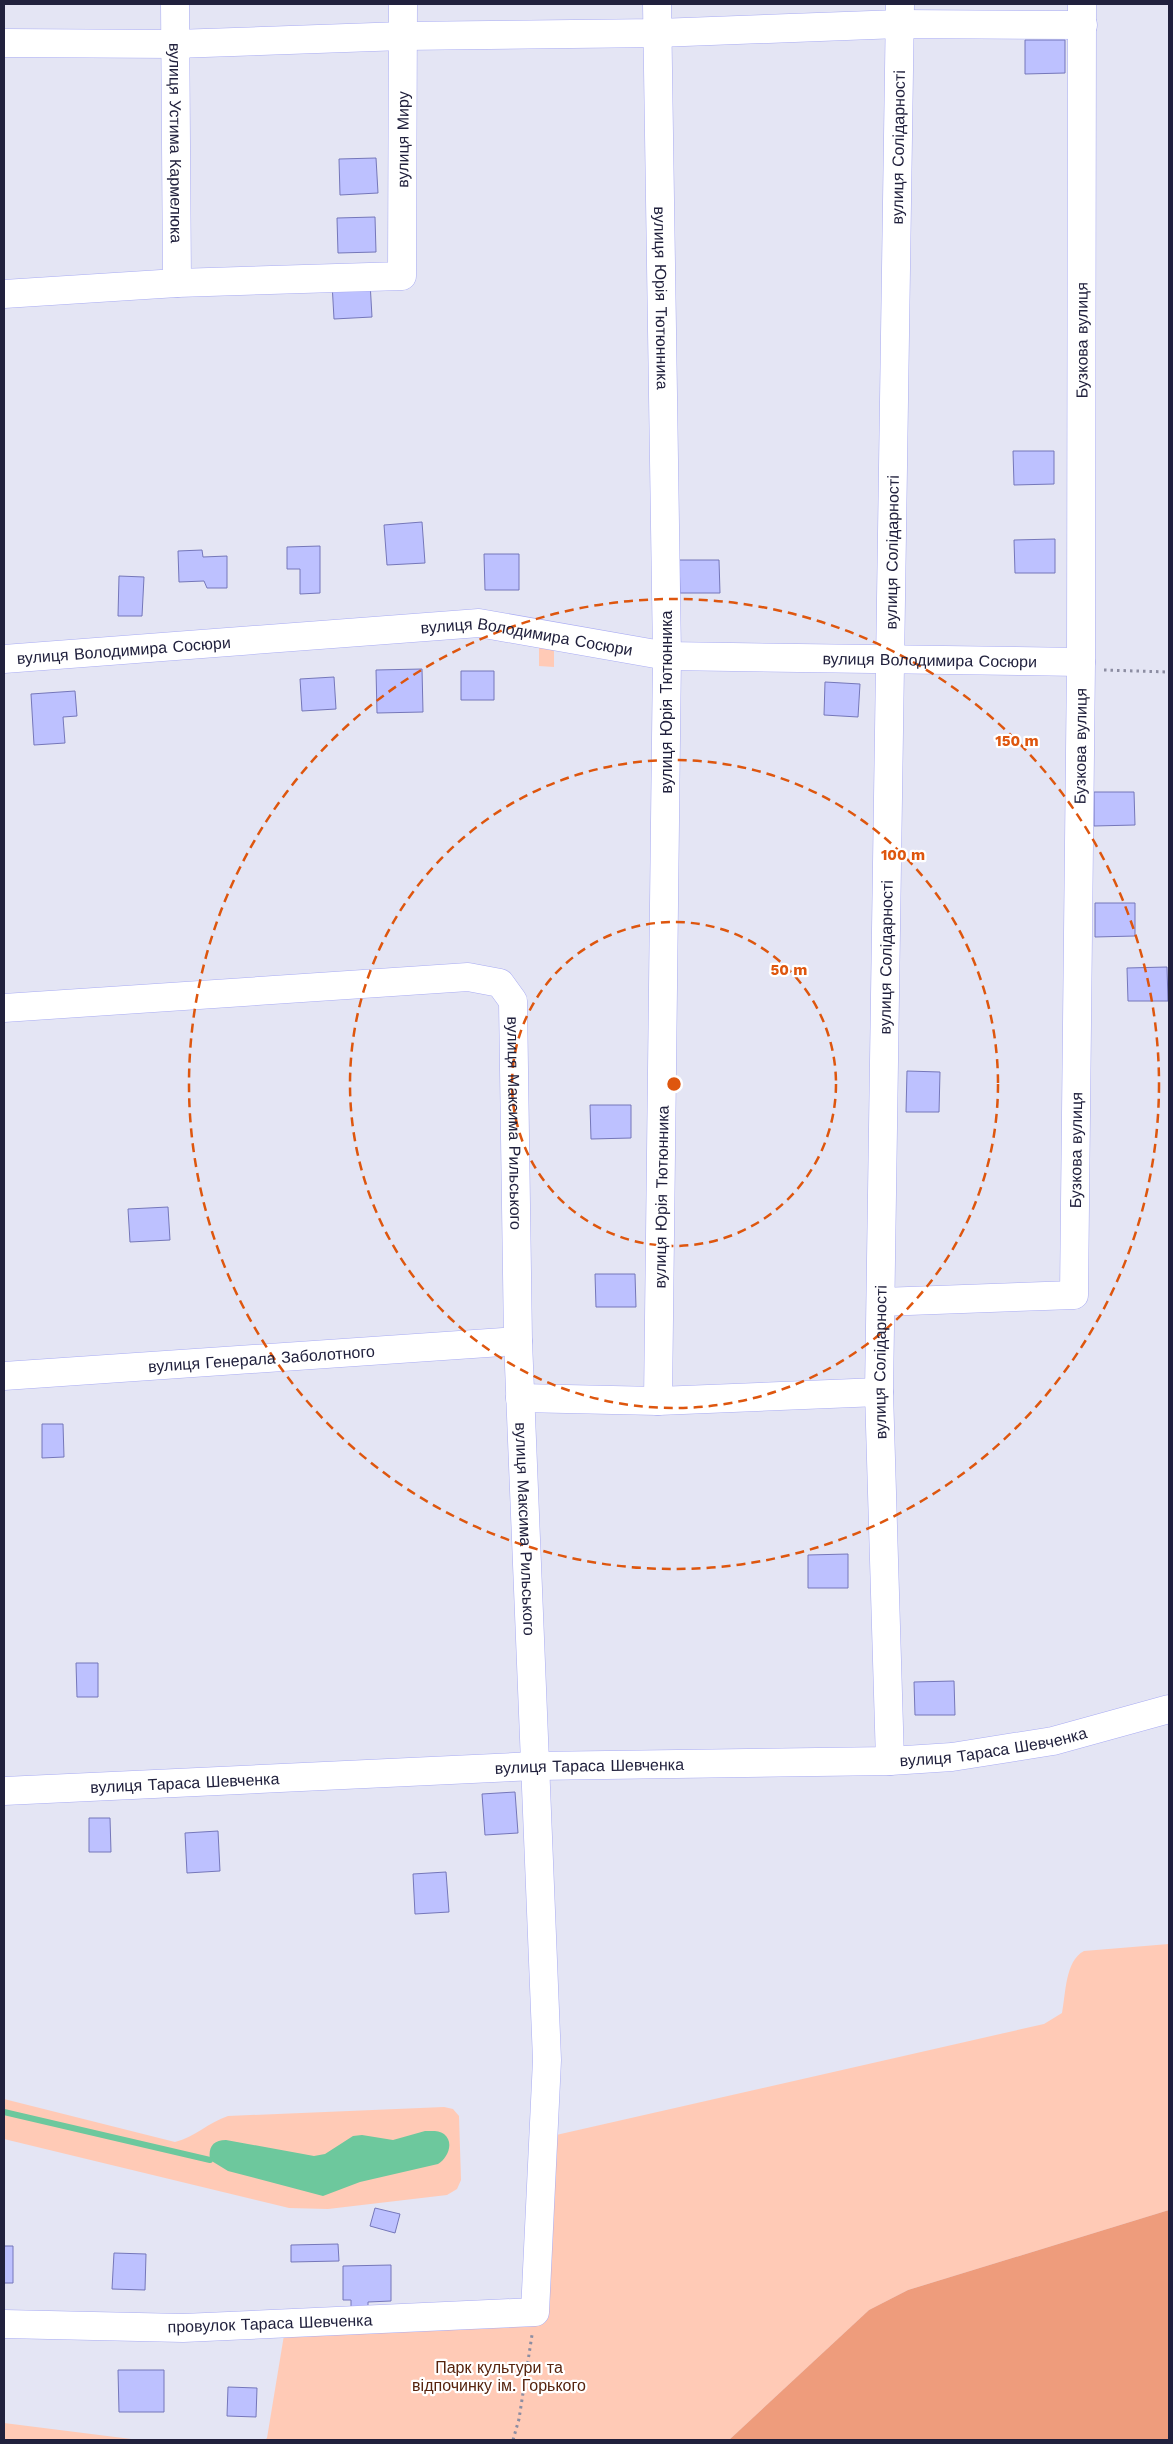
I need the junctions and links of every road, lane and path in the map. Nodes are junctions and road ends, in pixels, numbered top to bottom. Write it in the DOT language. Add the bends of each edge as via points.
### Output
graph roads {
  1 [pos="175,4"];
  2 [pos="403,4"];
  3 [pos="657,4"];
  4 [pos="899,14"];
  5 [pos="1083,14"];
  6 [pos="658,33"];
  7 [pos="403,36"];
  8 [pos="4,42"];
  9 [pos="175,44"];
  10 [pos="177,283"];
  11 [pos="4,294"];
  12 [pos="667,656"];
  13 [pos="4,659"];
  14 [pos="890,660"];
  15 [pos="1081,662"];
  16 [pos="1169,672"];
  17 [pos="4,1008"];
  18 [pos="881,1302"];
  19 [pos="518,1342"];
  20 [pos="4,1376"];
  21 [pos="879,1392"];
  22 [pos="520,1398"];
  23 [pos="658,1401"];
  24 [pos="1169,1709"];
  25 [pos="890,1761"];
  26 [pos="536,1766"];
  27 [pos="4,1791"];
  28 [pos="535,2312"];
  29 [pos="4,2324"];
  30 [pos="514,2440"];
  1 -- 9 [label="street, вулиця Устима Кармелюка"];
  2 -- 7 [label="street, вулиця Миру"];
  3 -- 6 [label="street, вулиця Юрія Тютюнника"];
  4 -- 5 [label="street"];
  4 -- 6 [label="street"];
  4 -- 14 [label="street, вулиця Солідарності"];
  5 -- 15 [label="street, Бузкова вулиця"];
  6 -- 7 [label="street"];
  6 -- 12 [label="street, вулиця Юрія Тютюнника"];
  7 -- 9 [label="street"];
  7 -- 10 [label="street, вулиця Миру" via="402,276"];
  8 -- 9 [label="street"];
  9 -- 10 [label="street, вулиця Устима Кармелюка"];
  10 -- 11 [label="street"];
  12 -- 13 [label="street, вулиця Володимира Сосюри" via="479,623"];
  12 -- 14 [label="street, вулиця Володимира Сосюри"];
  12 -- 23 [label="street, вулиця Юрія Тютюнника"];
  14 -- 15 [label="street, вулиця Володимира Сосюри"];
  14 -- 18 [label="street, вулиця Солідарності"];
  15 -- 16 [label="path" via="1095,670"];
  15 -- 18 [label="street, Бузкова вулиця" via="1074,1295"];
  17 -- 19 [label="street, вулиця Максима Рильського" via="468,977 500,983 513,1001"];
  18 -- 21 [label="street, вулиця Солідарності"];
  19 -- 20 [label="street, вулиця Генерала Заболотного"];
  19 -- 22 [label="street, вулиця Максима Рильського"];
  21 -- 23 [label="street"];
  21 -- 25 [label="street, вулиця Солідарності"];
  22 -- 23 [label="street"];
  22 -- 26 [label="street, вулиця Максима Рильського"];
  24 -- 25 [label="street, вулиця Тараса Шевченка" via="1096,1731 1014,1748"];
  25 -- 26 [label="street, вулиця Тараса Шевченка"];
  26 -- 27 [label="street, вулиця Тараса Шевченка"];
  26 -- 28 [label="street, вулиця Максима Рильського" via="547,2060"];
  28 -- 29 [label="street, провулок Тараса Шевченка" via="182,2328"];
  28 -- 30 [label="path"];
}
